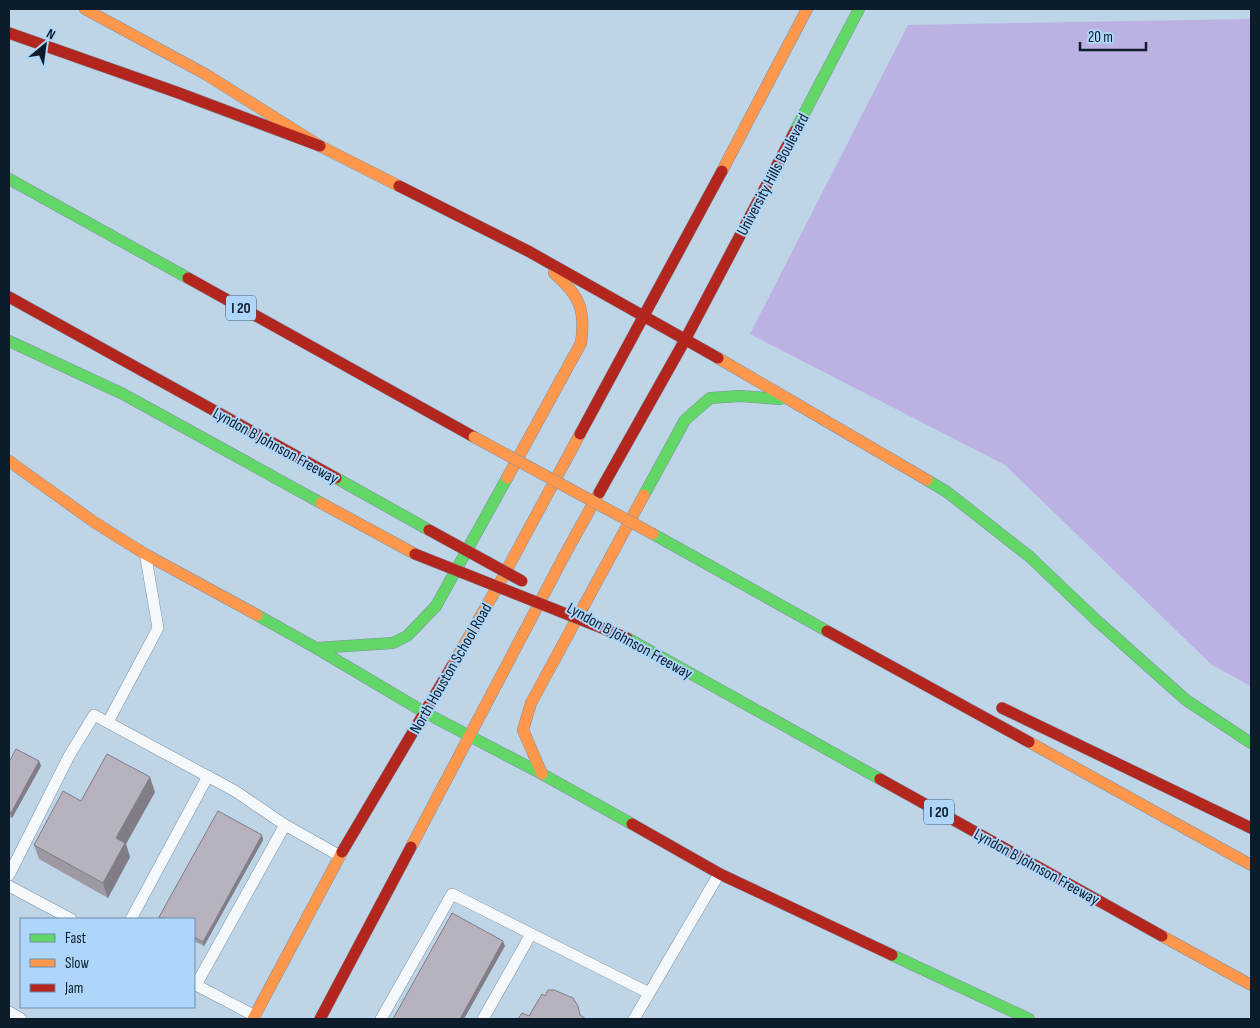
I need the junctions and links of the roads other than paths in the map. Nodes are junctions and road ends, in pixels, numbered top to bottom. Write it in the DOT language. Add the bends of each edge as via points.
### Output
graph roads {
  1 [pos="85,9"];
  2 [pos="807,9"];
  3 [pos="859,9"];
  4 [pos="9,33"];
  5 [pos="320,146"];
  6 [pos="9,179"];
  7 [pos="528,250"];
  8 [pos="9,297"];
  9 [pos="645,316"];
  10 [pos="684,340"];
  11 [pos="9,341"];
  12 [pos="786,399"];
  13 [pos="9,461"];
  14 [pos="145,554"];
  15 [pos="727,576"];
  16 [pos="627,638"];
  17 [pos="316,648"];
  18 [pos="923,670"];
  19 [pos="994,704"];
  20 [pos="424,712"];
  21 [pos="108,722"];
  22 [pos="470,735"];
  23 [pos="1251,743"];
  24 [pos="542,774"];
  25 [pos="208,776"];
  26 [pos="286,825"];
  27 [pos="1251,828"];
  28 [pos="340,856"];
  29 [pos="1251,865"];
  30 [pos="720,874"];
  31 [pos="9,876"];
  32 [pos="9,886"];
  33 [pos="69,918"];
  34 [pos="133,918"];
  35 [pos="531,934"];
  36 [pos="195,985"];
  37 [pos="1251,985"];
  38 [pos="649,993"];
  39 [pos="9,1012"];
  40 [pos="256,1018"];
  41 [pos="21,1019"];
  42 [pos="320,1019"];
  43 [pos="381,1019"];
  44 [pos="483,1019"];
  45 [pos="634,1019"];
  46 [pos="1029,1019"];
  1 -- 5 [label="main road" via="207,75"];
  2 -- 9 [label="main road"];
  3 -- 10 [label="main road, University Hills Boulevard"];
  4 -- 5 [label="main road"];
  5 -- 7 [label="main road"];
  6 -- 15 [label="main road, I 20, bridge"];
  7 -- 9 [label="main road"];
  7 -- 17 [label="main road" via="570,286 581,304 584,324 581,343 436,606 407,636 393,643"];
  8 -- 16 [label="main road, Lyndon B Johnson Freeway / I 20, bridge"];
  9 -- 10 [label="main road"];
  9 -- 20 [label="main road, North Houston School Road" via="499,584"];
  10 -- 12 [label="main road"];
  10 -- 22 [label="main road" via="563,558"];
  11 -- 16 [label="main road, bridge" via="123,394 415,554"];
  12 -- 23 [label="main road" via="947,492 1030,557 1186,700"];
  12 -- 24 [label="main road" via="710,398 685,420 531,703 523,730"];
  13 -- 14 [label="main road"];
  14 -- 17 [label="main road"];
  14 -- 21 [label="lane" via="158,628"];
  15 -- 18 [label="main road"];
  15 -- 29 [label="main road, I 20"];
  16 -- 37 [label="main road, Lyndon B Johnson Freeway / I 20"];
  17 -- 20 [label="main road"];
  19 -- 27 [label="main road"];
  20 -- 22 [label="main road"];
  20 -- 28 [label="main road, North Houston School Road"];
  21 -- 25 [label="lane"];
  21 -- 31 [label="lane" via="94,715 69,756"];
  22 -- 24 [label="main road"];
  22 -- 42 [label="main road"];
  24 -- 30 [label="main road"];
  25 -- 26 [label="lane"];
  25 -- 34 [label="lane"];
  26 -- 28 [label="lane"];
  26 -- 36 [label="lane"];
  28 -- 40 [label="main road, North Houston School Road"];
  30 -- 38 [label="lane"];
  30 -- 46 [label="main road"];
  32 -- 33 [label="lane"];
  35 -- 38 [label="lane"];
  35 -- 43 [label="lane" via="452,894"];
  35 -- 44 [label="lane"];
  36 -- 40 [label="lane"];
  38 -- 45 [label="lane"];
  39 -- 41 [label="lane"];
}
